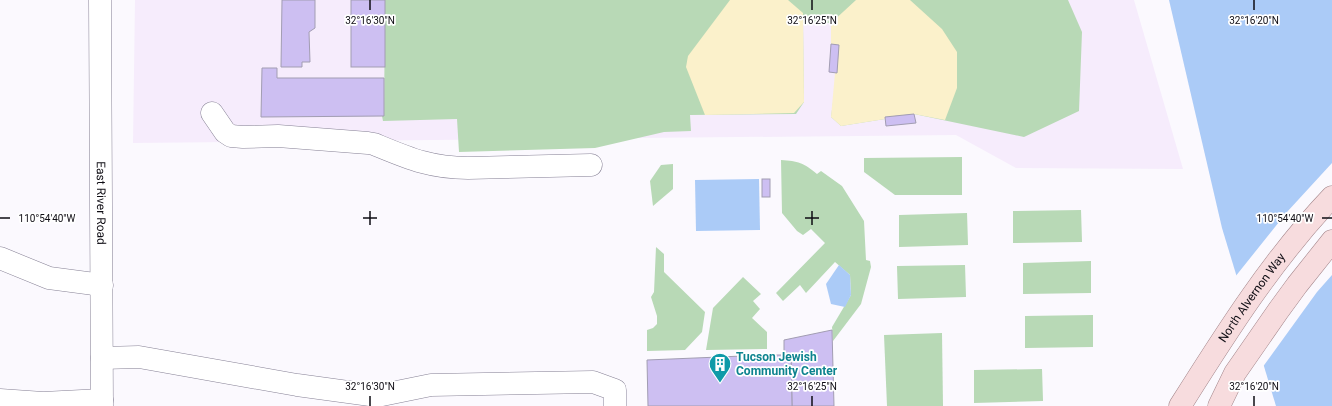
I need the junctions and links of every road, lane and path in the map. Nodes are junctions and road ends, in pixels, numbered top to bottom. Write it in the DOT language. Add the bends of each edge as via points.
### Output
graph roads {
  1 [pos="100,0"];
  2 [pos="212,113"];
  3 [pos="591,165"];
  4 [pos="1332,197"];
  5 [pos="1332,241"];
  6 [pos="0,258"];
  7 [pos="102,285"];
  8 [pos="102,358"];
  9 [pos="431,385"];
  10 [pos="0,400"];
  11 [pos="383,401"];
  12 [pos="102,403"];
  13 [pos="410,406"];
  14 [pos="615,406"];
  15 [pos="1180,406"];
  16 [pos="1219,406"];
  1 -- 7 [label="street, East River Road"];
  2 -- 3 [label="street" via="225,132 231,136 278,136 368,143 435,166 468,168"];
  4 -- 15 [label="main road, North Alvernon Way" via="1261,282"];
  5 -- 16 [label="main road" via="1296,285 1235,374"];
  6 -- 7 [label="street" via="49,278"];
  7 -- 8 [label="street, East River Road"];
  8 -- 11 [label="street" via="139,357"];
  8 -- 12 [label="street, East River Road"];
  9 -- 11 [label="street"];
  9 -- 13 [label="street"];
  9 -- 14 [label="street" via="593,382 615,390"];
  10 -- 12 [label="street"];
}
